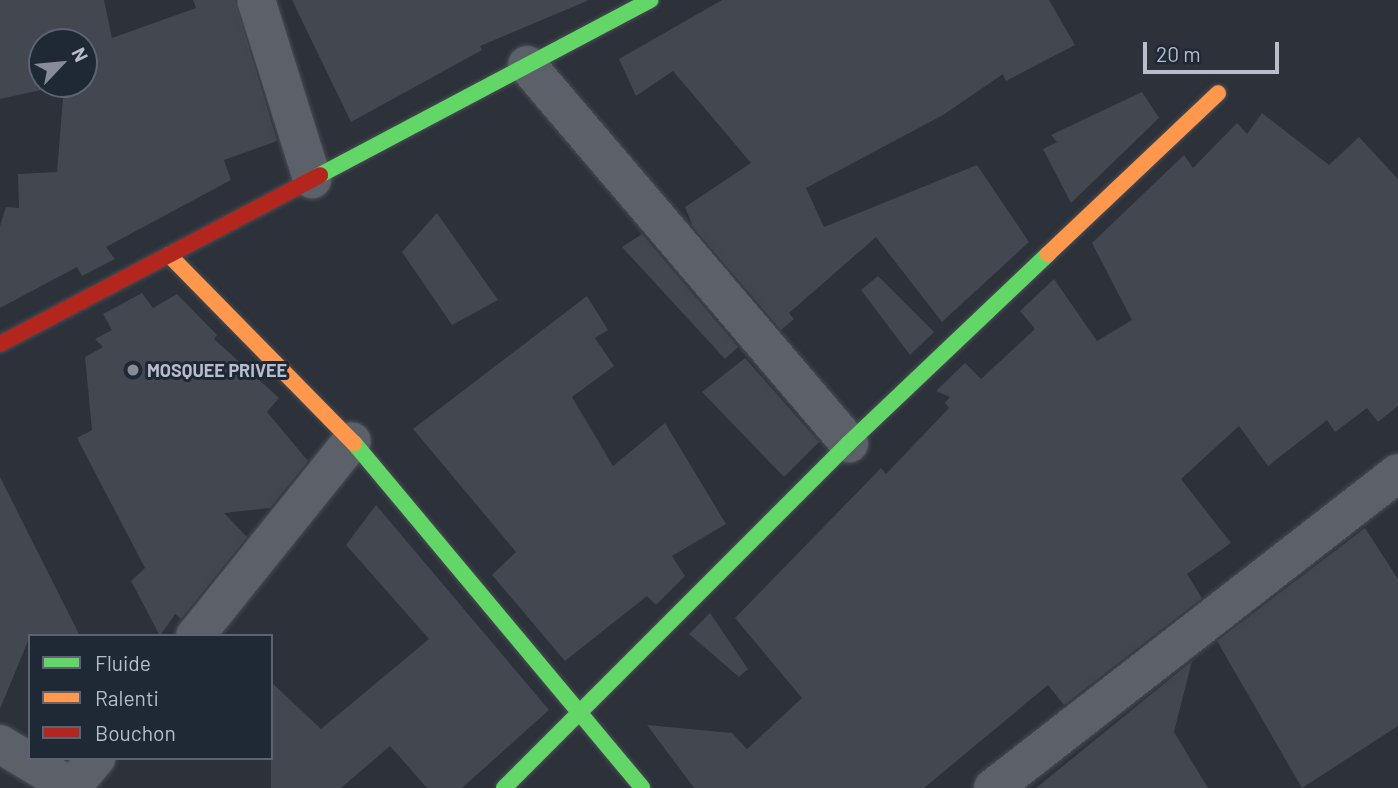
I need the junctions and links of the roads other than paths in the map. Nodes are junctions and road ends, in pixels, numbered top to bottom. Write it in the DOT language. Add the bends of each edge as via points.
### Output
graph roads {
  1 [pos="256,0"];
  2 [pos="650,0"];
  3 [pos="527,65"];
  4 [pos="1218,93"];
  5 [pos="312,179"];
  6 [pos="169,255"];
  7 [pos="0,344"];
  8 [pos="352,441"];
  9 [pos="849,443"];
  10 [pos="1398,472"];
  11 [pos="197,634"];
  12 [pos="581,712"];
  13 [pos="0,744"];
  14 [pos="94,760"];
  15 [pos="72,788"];
  16 [pos="504,788"];
  17 [pos="642,788"];
  18 [pos="993,788"];
  1 -- 5 [label="street"];
  2 -- 3 [label="street"];
  3 -- 5 [label="street"];
  3 -- 9 [label="street"];
  4 -- 9 [label="street"];
  5 -- 6 [label="street"];
  6 -- 7 [label="street"];
  6 -- 8 [label="street"];
  8 -- 11 [label="street"];
  8 -- 12 [label="street"];
  9 -- 12 [label="street"];
  10 -- 18 [label="street"];
  12 -- 16 [label="street"];
  12 -- 17 [label="street"];
  13 -- 15 [label="street"];
  14 -- 15 [label="street"];
}
